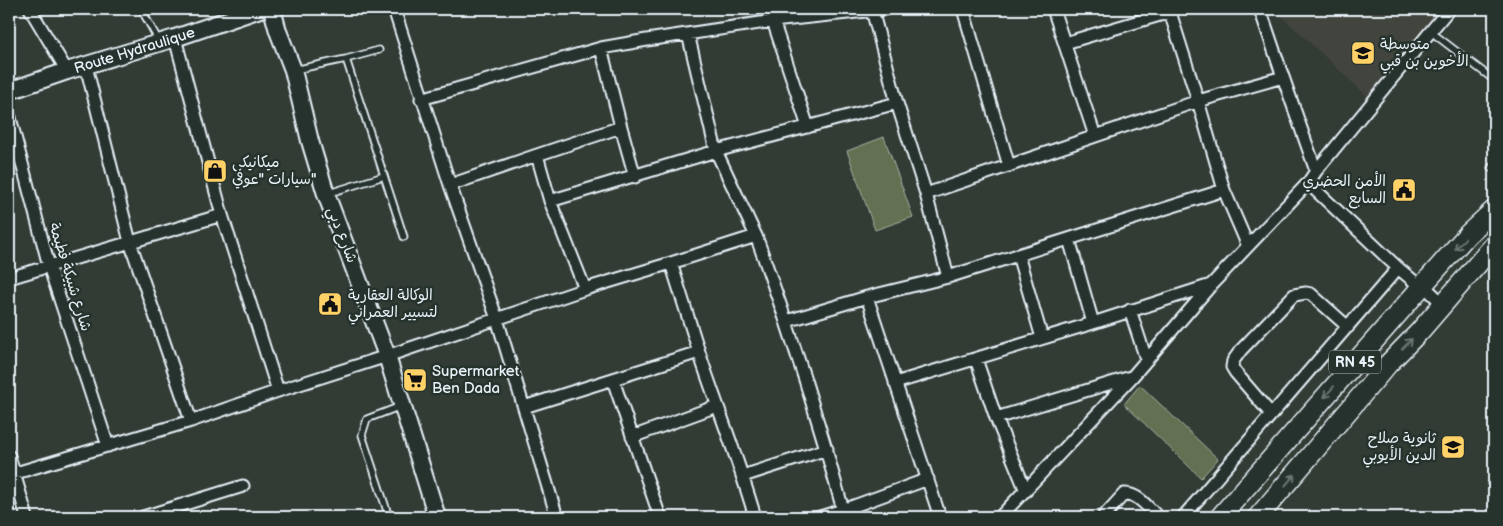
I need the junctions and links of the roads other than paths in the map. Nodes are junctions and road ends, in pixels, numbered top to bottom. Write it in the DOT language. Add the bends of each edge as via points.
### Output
graph roads {
  1 [pos="30,9"];
  2 [pos="141,9"];
  3 [pos="260,9"];
  4 [pos="272,9"];
  5 [pos="394,9"];
  6 [pos="772,9"];
  7 [pos="885,9"];
  8 [pos="963,9"];
  9 [pos="1053,9"];
  10 [pos="1260,9"];
  11 [pos="1449,9"];
  12 [pos="872,10"];
  13 [pos="1169,10"];
  14 [pos="773,21"];
  15 [pos="1430,30"];
  16 [pos="688,34"];
  17 [pos="168,41"];
  18 [pos="1065,43"];
  19 [pos="601,48"];
  20 [pos="379,50"];
  21 [pos="346,59"];
  22 [pos="86,66"];
  23 [pos="293,70"];
  24 [pos="67,71"];
  25 [pos="1282,77"];
  26 [pos="1494,80"];
  27 [pos="9,91"];
  28 [pos="421,99"];
  29 [pos="1198,101"];
  30 [pos="896,103"];
  31 [pos="9,114"];
  32 [pos="621,127"];
  33 [pos="808,127"];
  34 [pos="1095,136"];
  35 [pos="716,151"];
  36 [pos="537,155"];
  37 [pos="1009,166"];
  38 [pos="1316,171"];
  39 [pos="384,176"];
  40 [pos="635,177"];
  41 [pos="1308,183"];
  42 [pos="450,185"];
  43 [pos="1224,190"];
  44 [pos="326,194"];
  45 [pos="926,194"];
  46 [pos="550,201"];
  47 [pos="1494,210"];
  48 [pos="222,215"];
  49 [pos="756,236"];
  50 [pos="404,237"];
  51 [pos="1069,239"];
  52 [pos="130,242"];
  53 [pos="1494,245"];
  54 [pos="1248,246"];
  55 [pos="1018,255"];
  56 [pos="671,264"];
  57 [pos="49,266"];
  58 [pos="1398,268"];
  59 [pos="948,277"];
  60 [pos="9,278"];
  61 [pos="1212,284"];
  62 [pos="1422,285"];
  63 [pos="585,288"];
  64 [pos="867,297"];
  65 [pos="1443,304"];
  66 [pos="1130,310"];
  67 [pos="497,320"];
  68 [pos="787,321"];
  69 [pos="1093,323"];
  70 [pos="1348,326"];
  71 [pos="1042,338"];
  72 [pos="1368,347"];
  73 [pos="699,352"];
  74 [pos="387,356"];
  75 [pos="976,359"];
  76 [pos="1146,359"];
  77 [pos="1388,364"];
  78 [pos="1132,377"];
  79 [pos="613,380"];
  80 [pos="895,383"];
  81 [pos="278,391"];
  82 [pos="403,406"];
  83 [pos="717,406"];
  84 [pos="524,408"];
  85 [pos="1271,414"];
  86 [pos="996,418"];
  87 [pos="191,421"];
  88 [pos="632,437"];
  89 [pos="108,446"];
  90 [pos="827,450"];
  91 [pos="9,456"];
  92 [pos="11,474"];
  93 [pos="743,476"];
  94 [pos="928,479"];
  95 [pos="243,486"];
  96 [pos="1026,491"];
  97 [pos="843,510"];
  98 [pos="175,513"];
  99 [pos="27,517"];
  100 [pos="143,517"];
  101 [pos="389,517"];
  102 [pos="437,517"];
  103 [pos="557,517"];
  104 [pos="660,517"];
  105 [pos="755,517"];
  106 [pos="820,517"];
  107 [pos="940,517"];
  108 [pos="1000,517"];
  109 [pos="1103,517"];
  110 [pos="1158,517"];
  111 [pos="1183,517"];
  112 [pos="1220,517"];
  113 [pos="1258,517"];
  1 -- 24 [label="street"];
  2 -- 17 [label="lane"];
  3 -- 17 [label="main road, Route Hydraulique"];
  4 -- 23 [label="main road, شارع دبي"];
  5 -- 28 [label="street"];
  6 -- 14 [label="street"];
  7 -- 12 [label="street"];
  8 -- 37 [label="street"];
  9 -- 18 [label="street"];
  10 -- 25 [label="street"];
  11 -- 15 [label="street"];
  12 -- 14 [label="street"];
  12 -- 30 [label="street"];
  13 -- 18 [label="street"];
  13 -- 29 [label="street"];
  14 -- 16 [label="street"];
  14 -- 33 [label="street"];
  15 -- 26 [label="lane"];
  15 -- 38 [label="street"];
  16 -- 19 [label="street"];
  16 -- 35 [label="street"];
  17 -- 22 [label="main road, Route Hydraulique"];
  17 -- 48 [label="street"];
  18 -- 34 [label="street"];
  19 -- 28 [label="street"];
  19 -- 32 [label="street"];
  20 -- 21 [label="lane"];
  21 -- 23 [label="lane"];
  21 -- 39 [label="lane"];
  22 -- 24 [label="main road, Route Hydraulique"];
  22 -- 52 [label="street"];
  23 -- 44 [label="main road, شارع دبي"];
  24 -- 27 [label="main road, Route Hydraulique"];
  25 -- 29 [label="street"];
  25 -- 38 [label="street"];
  28 -- 42 [label="street"];
  29 -- 34 [label="street"];
  29 -- 43 [label="street"];
  30 -- 33 [label="street"];
  30 -- 45 [label="street"];
  31 -- 57 [label="street, شارع شبيكة فطيمة"];
  32 -- 36 [label="street"];
  32 -- 40 [label="street"];
  33 -- 35 [label="street"];
  34 -- 37 [label="street"];
  35 -- 40 [label="street"];
  35 -- 49 [label="street"];
  36 -- 42 [label="street"];
  36 -- 46 [label="street"];
  37 -- 45 [label="street"];
  38 -- 41 [label="street"];
  39 -- 44 [label="lane"];
  39 -- 50 [label="lane"];
  40 -- 46 [label="street"];
  41 -- 54 [label="street"];
  41 -- 58 [label="street"];
  42 -- 67 [label="street"];
  43 -- 51 [label="street"];
  43 -- 54 [label="street"];
  44 -- 74 [label="main road, شارع دبي"];
  45 -- 59 [label="street"];
  46 -- 63 [label="street"];
  47 -- 62 [label="main road, RN 45, one-way"];
  48 -- 52 [label="street"];
  48 -- 81 [label="street"];
  49 -- 56 [label="street"];
  49 -- 68 [label="street"];
  51 -- 55 [label="street"];
  51 -- 69 [label="street"];
  52 -- 57 [label="street"];
  52 -- 87 [label="street"];
  53 -- 65 [label="main road, RN 45"];
  54 -- 61 [label="street"];
  55 -- 59 [label="street"];
  55 -- 71 [label="street"];
  56 -- 63 [label="street"];
  56 -- 73 [label="street"];
  57 -- 60 [label="street"];
  57 -- 89 [label="street, شارع شبيكة فطيمة"];
  58 -- 62 [label="street"];
  58 -- 70 [label="street"];
  59 -- 64 [label="street"];
  61 -- 66 [label="street"];
  61 -- 76 [label="street"];
  62 -- 65 [label="street"];
  62 -- 72 [label="main road, RN 45"];
  63 -- 67 [label="street"];
  64 -- 68 [label="street"];
  64 -- 80 [label="street"];
  77 -- 65 [label="main road, RN 45, one-way"];
  66 -- 69 [label="street"];
  66 -- 76 [label="street"];
  67 -- 74 [label="street"];
  67 -- 84 [label="street"];
  68 -- 90 [label="street"];
  69 -- 71 [label="street"];
  70 -- 85 [label="street"];
  70 -- 85 [label="street" via="1311,294 1294,295 1241,350 1232,367"];
  71 -- 75 [label="street"];
  72 -- 77 [label="main road"];
  72 -- 112 [label="main road, RN 45, one-way"];
  73 -- 79 [label="street"];
  73 -- 83 [label="street"];
  74 -- 81 [label="street"];
  74 -- 82 [label="main road, شارع دبي"];
  75 -- 80 [label="street"];
  75 -- 86 [label="street"];
  76 -- 78 [label="street"];
  113 -- 77 [label="main road, RN 45, one-way"];
  78 -- 86 [label="street"];
  78 -- 96 [label="street"];
  79 -- 84 [label="street"];
  79 -- 88 [label="street"];
  80 -- 94 [label="street"];
  81 -- 87 [label="street"];
  82 -- 101 [label="lane" via="367,419 362,435"];
  82 -- 102 [label="main road, شارع دبي"];
  83 -- 88 [label="street"];
  83 -- 93 [label="street"];
  84 -- 103 [label="street"];
  85 -- 111 [label="street"];
  86 -- 96 [label="street"];
  87 -- 89 [label="street"];
  88 -- 104 [label="street"];
  89 -- 92 [label="street"];
  90 -- 93 [label="street"];
  90 -- 97 [label="street"];
  91 -- 92 [label="street"];
  92 -- 99 [label="street"];
  93 -- 105 [label="street"];
  94 -- 97 [label="street"];
  94 -- 107 [label="street"];
  95 -- 98 [label="street"];
  96 -- 108 [label="street"];
  97 -- 106 [label="street"];
  98 -- 100 [label="street"];
  109 -- 110 [label="street" via="1127,494 1134,496"];
}
